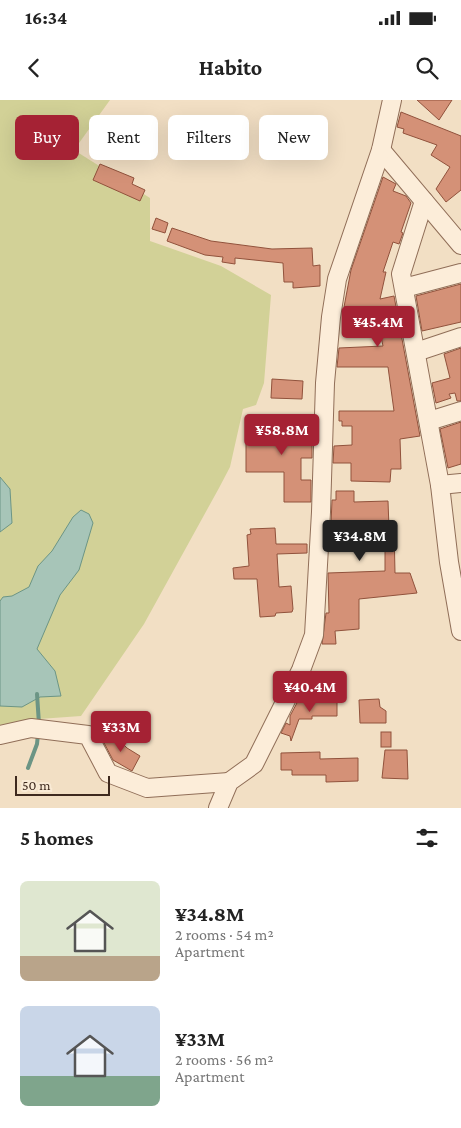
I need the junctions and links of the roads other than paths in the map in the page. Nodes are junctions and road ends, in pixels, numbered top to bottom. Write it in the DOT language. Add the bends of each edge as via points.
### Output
graph roads {
  1 [pos="392,100"];
  2 [pos="381,150"];
  3 [pos="424,200"];
  4 [pos="461,245"];
  5 [pos="461,273"];
  6 [pos="404,288"];
  7 [pos="461,337"];
  8 [pos="416,352"];
  9 [pos="461,412"];
  10 [pos="429,421"];
  11 [pos="461,484"];
  12 [pos="440,485"];
  13 [pos="461,631"];
  14 [pos="0,735"];
  15 [pos="228,782"];
  16 [pos="218,808"];
  1 -- 2 [label="street"];
  2 -- 3 [label="street"];
  2 -- 15 [label="street" via="337,280 331,317 314,635 301,670 254,764"];
  3 -- 4 [label="street"];
  3 -- 6 [label="street" via="401,274"];
  5 -- 6 [label="street"];
  6 -- 8 [label="street"];
  7 -- 8 [label="street"];
  8 -- 10 [label="street"];
  9 -- 10 [label="street"];
  10 -- 12 [label="street"];
  11 -- 12 [label="street"];
  12 -- 13 [label="street"];
  14 -- 15 [label="street" via="39,729 88,735 108,773 147,788"];
  15 -- 16 [label="street"];
}
